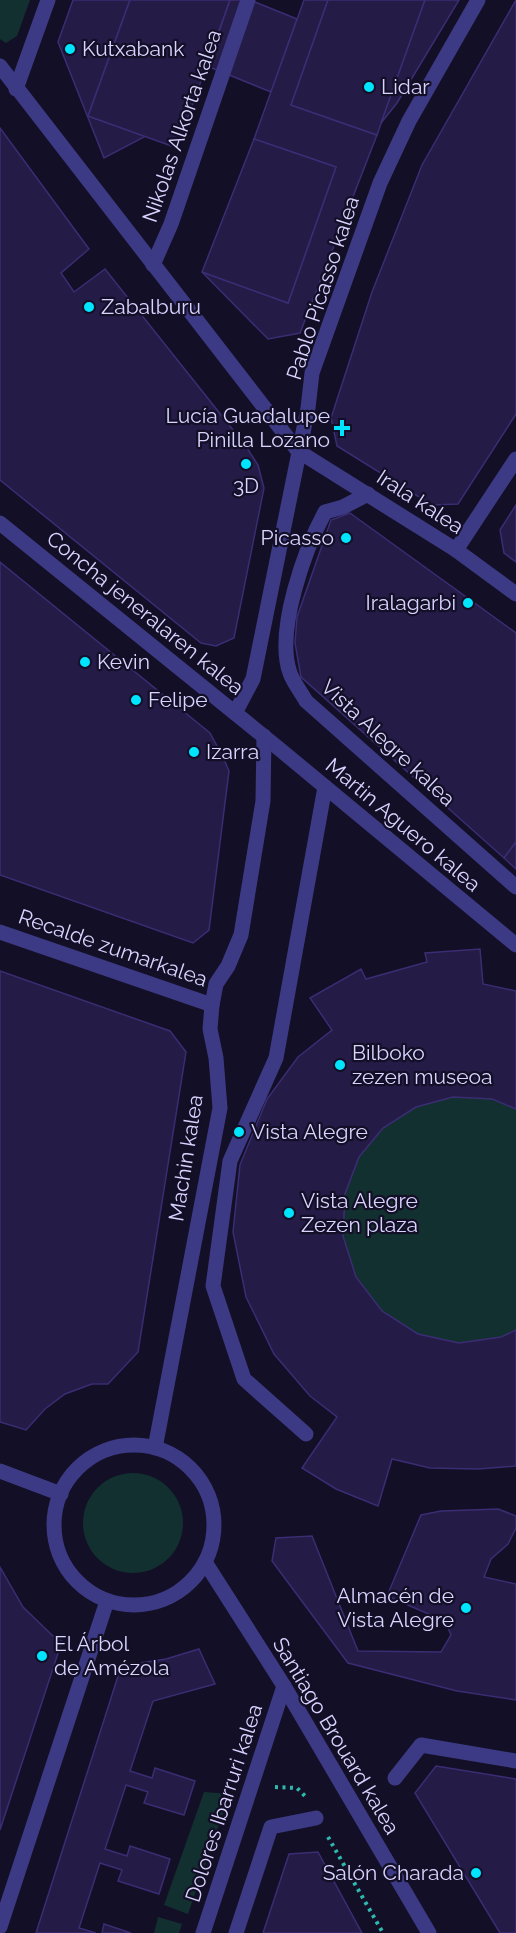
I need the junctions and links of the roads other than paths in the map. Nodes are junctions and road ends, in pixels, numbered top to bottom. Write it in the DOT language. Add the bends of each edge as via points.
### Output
graph roads {
  1 [pos="48,0"];
  2 [pos="248,0"];
  3 [pos="478,0"];
  4 [pos="0,66"];
  5 [pos="16,89"];
  6 [pos="153,265"];
  7 [pos="298,451"];
  8 [pos="516,459"];
  9 [pos="368,494"];
  10 [pos="0,523"];
  11 [pos="456,550"];
  12 [pos="516,594"];
  13 [pos="235,713"];
  14 [pos="264,736"];
  15 [pos="325,787"];
  16 [pos="516,887"];
  17 [pos="0,932"];
  18 [pos="516,945"];
  19 [pos="212,1005"];
  20 [pos="306,1434"];
  21 [pos="155,1448"];
  22 [pos="0,1471"];
  23 [pos="61,1494"];
  24 [pos="205,1562"];
  25 [pos="107,1601"];
  26 [pos="284,1686"];
  27 [pos="516,1761"];
  28 [pos="395,1778"];
  29 [pos="316,1818"];
  30 [pos="0,1927"];
  31 [pos="203,1933"];
  32 [pos="236,1933"];
  33 [pos="429,1933"];
  1 -- 5 [label="street"];
  2 -- 6 [label="street, Nikolas Alkorta kalea" via="171,224"];
  3 -- 7 [label="street, Pablo Picasso kalea" via="409,121 380,183 312,373"];
  4 -- 5 [label="street"];
  5 -- 6 [label="street"];
  6 -- 7 [label="street"];
  7 -- 9 [label="street, Irala kalea"];
  7 -- 13 [label="street, Pablo Picasso kalea" via="253,679"];
  8 -- 11 [label="street"];
  9 -- 11 [label="street, Irala kalea"];
  9 -- 16 [label="street, Vista Alegre kalea" via="325,512 312,535 288,615 286,646 290,673 306,701"];
  10 -- 13 [label="street, Concha jeneralaren kalea"];
  11 -- 12 [label="street, Irala kalea"];
  13 -- 14 [label="street, Concha jeneralaren kalea"];
  14 -- 15 [label="street, Martin Aguero kalea"];
  14 -- 19 [label="street, Machin kalea" via="263,801 241,935 216,984"];
  15 -- 18 [label="street, Martin Aguero kalea"];
  15 -- 20 [label="street" via="276,1058 230,1161 213,1286 244,1379"];
  17 -- 19 [label="street, Recalde zumarkalea"];
  19 -- 21 [label="street, Machin kalea" via="210,1029 220,1108"];
  21 -- 23 [label="street" via="133,1445 110,1449 73,1474"];
  21 -- 24 [label="street" via="177,1457 195,1473 208,1493 214,1516 213,1540"];
  22 -- 23 [label="street"];
  23 -- 25 [label="street" via="54,1519 56,1545 67,1569 84,1588"];
  24 -- 25 [label="street" via="192,1581 174,1595 152,1604 129,1606"];
  24 -- 26 [label="street, Santiago Brouard kalea"];
  25 -- 30 [label="street"];
  26 -- 31 [label="street, Dolores Ibarruri kalea"];
  26 -- 33 [label="street, Santiago Brouard kalea"];
  27 -- 28 [label="street" via="421,1745"];
  29 -- 32 [label="street" via="271,1827"];
}
